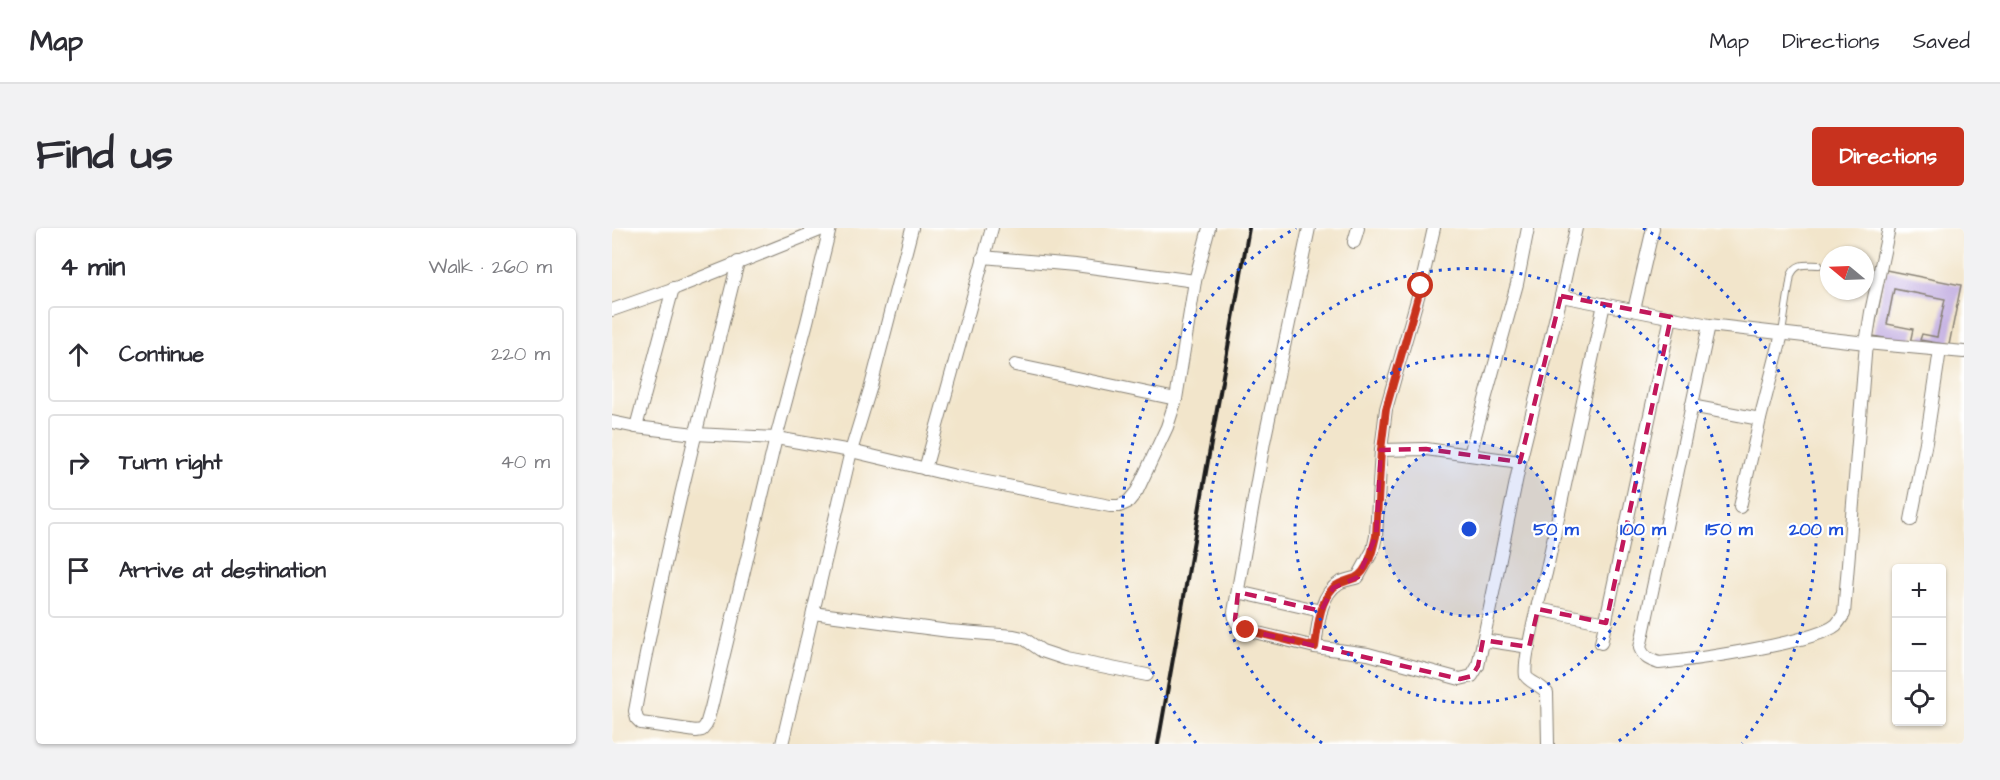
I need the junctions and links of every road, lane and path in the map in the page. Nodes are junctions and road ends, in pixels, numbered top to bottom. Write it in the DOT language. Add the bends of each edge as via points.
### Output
graph roads {
  1 [pos="825,228"];
  2 [pos="830,228"];
  3 [pos="912,228"];
  4 [pos="992,228"];
  5 [pos="1209,228"];
  6 [pos="1309,228"];
  7 [pos="1358,228"];
  8 [pos="1434,228"];
  9 [pos="1527,228"];
  10 [pos="1576,228"];
  11 [pos="1653,228"];
  12 [pos="1889,228"];
  13 [pos="1354,243"];
  14 [pos="983,257"];
  15 [pos="738,262"];
  16 [pos="1819,265"];
  17 [pos="1195,281"];
  18 [pos="673,288"];
  19 [pos="1562,296"];
  20 [pos="1604,304"];
  21 [pos="612,310"];
  22 [pos="1634,310"];
  23 [pos="1671,317"];
  24 [pos="1708,325"];
  25 [pos="1782,334"];
  26 [pos="1866,343"];
  27 [pos="1940,350"];
  28 [pos="1964,352"];
  29 [pos="1015,364"];
  30 [pos="1176,399"];
  31 [pos="1691,406"];
  32 [pos="1760,419"];
  33 [pos="612,422"];
  34 [pos="636,427"];
  35 [pos="695,434"];
  36 [pos="776,438"];
  37 [pos="1381,450"];
  38 [pos="851,452"];
  39 [pos="1470,454"];
  40 [pos="1520,462"];
  41 [pos="925,469"];
  42 [pos="1740,507"];
  43 [pos="1911,520"];
  44 [pos="1238,592"];
  45 [pos="1538,609"];
  46 [pos="1321,611"];
  47 [pos="813,613"];
  48 [pos="1606,623"];
  49 [pos="1483,640"];
  50 [pos="1601,643"];
  51 [pos="1315,647"];
  52 [pos="1529,647"];
  53 [pos="1148,675"];
  54 [pos="782,744"];
  55 [pos="1548,744"];
  1 -- 15 [label="street"];
  2 -- 36 [label="street"];
  3 -- 38 [label="street"];
  4 -- 14 [label="street"];
  5 -- 17 [label="street"];
  6 -- 44 [label="street" via="1264,442"];
  7 -- 13 [label="street"];
  8 -- 37 [label="street" via="1386,409"];
  9 -- 39 [label="street" via="1517,284"];
  10 -- 19 [label="street"];
  11 -- 22 [label="street"];
  12 -- 26 [label="street"];
  14 -- 17 [label="street"];
  14 -- 41 [label="street"];
  15 -- 18 [label="street"];
  15 -- 35 [label="street"];
  16 -- 25 [label="lane" via="1800,264 1794,269"];
  17 -- 30 [label="street"];
  18 -- 21 [label="street"];
  18 -- 34 [label="street"];
  19 -- 20 [label="street"];
  19 -- 40 [label="street"];
  20 -- 22 [label="street"];
  20 -- 45 [label="street"];
  22 -- 23 [label="street"];
  23 -- 24 [label="street"];
  23 -- 48 [label="street"];
  24 -- 25 [label="street"];
  24 -- 31 [label="street"];
  25 -- 26 [label="street"];
  25 -- 32 [label="street"];
  26 -- 27 [label="street"];
  26 -- 31 [label="street" via="1844,614 1836,625 1816,635 1659,663 1642,655 1640,648"];
  27 -- 28 [label="street"];
  27 -- 43 [label="street"];
  29 -- 30 [label="street"];
  30 -- 41 [label="street" via="1137,491 1119,506"];
  31 -- 32 [label="street"];
  32 -- 42 [label="street"];
  33 -- 34 [label="street"];
  34 -- 35 [label="street"];
  35 -- 36 [label="street"];
  35 -- 36 [label="street" via="653,612 635,711 641,723 696,731 706,725 711,708"];
  36 -- 38 [label="street"];
  37 -- 39 [label="street" via="1426,449"];
  37 -- 46 [label="street" via="1373,550 1358,577 1333,588"];
  38 -- 41 [label="street"];
  38 -- 47 [label="street"];
  39 -- 40 [label="street"];
  40 -- 49 [label="street"];
  44 -- 46 [label="street"];
  44 -- 51 [label="street" via="1234,612 1238,626"];
  45 -- 48 [label="street"];
  45 -- 52 [label="street"];
  46 -- 51 [label="street"];
  47 -- 53 [label="street" via="949,632 1014,636 1066,659"];
  47 -- 54 [label="street"];
  48 -- 50 [label="street"];
  49 -- 51 [label="street" via="1478,666 1472,676 1460,679 1368,654"];
  49 -- 52 [label="street"];
  52 -- 55 [label="street" via="1526,677 1547,693"];
}
